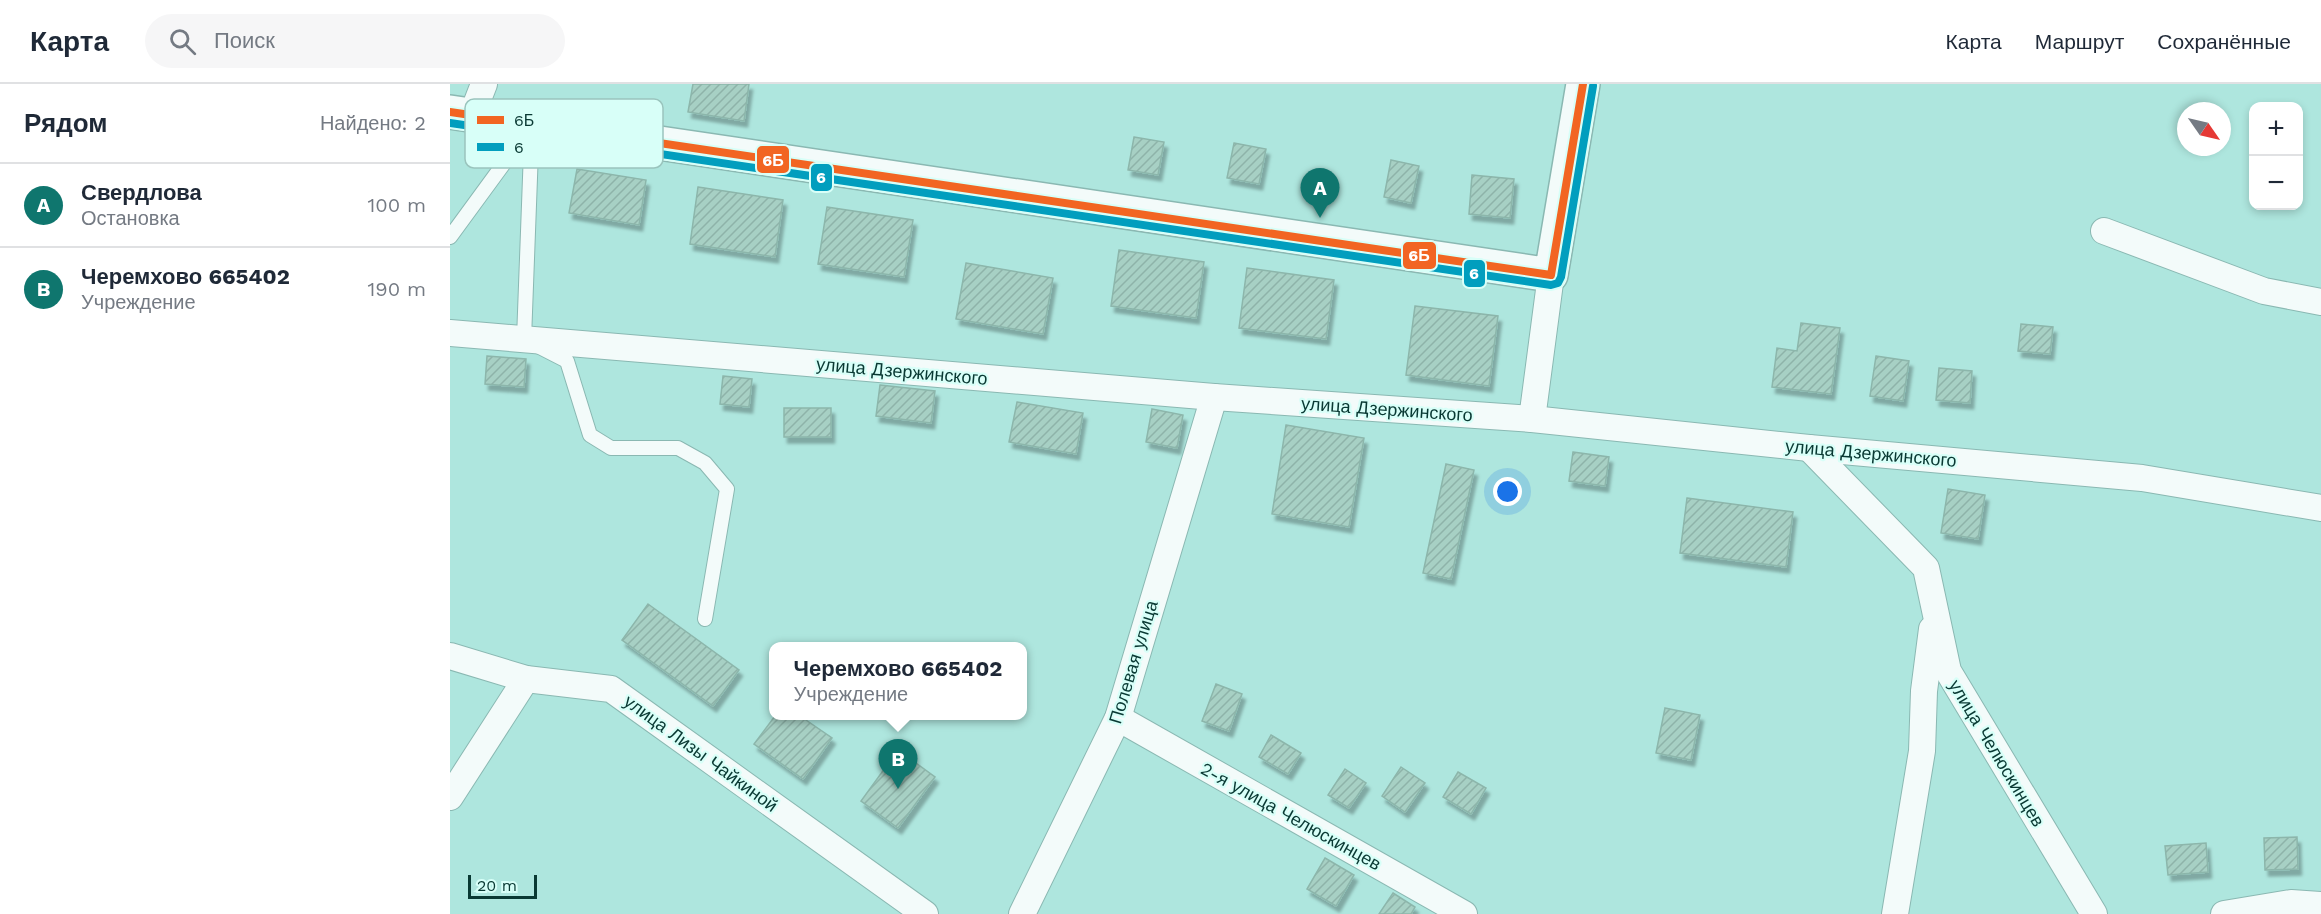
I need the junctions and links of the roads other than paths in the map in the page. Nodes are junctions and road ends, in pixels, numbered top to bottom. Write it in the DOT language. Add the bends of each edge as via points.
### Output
graph roads {
  1 [pos="484,84"];
  2 [pos="1583,84"];
  3 [pos="468,99"];
  4 [pos="663,143"];
  5 [pos="500,168"];
  6 [pos="530,168"];
  7 [pos="2104,231"];
  8 [pos="450,237"];
  9 [pos="1551,275"];
  10 [pos="2321,302"];
  11 [pos="450,333"];
  12 [pos="524,339"];
  13 [pos="1214,397"];
  14 [pos="1532,419"];
  15 [pos="1809,448"];
  16 [pos="2321,508"];
  17 [pos="1936,615"];
  18 [pos="705,619"];
  19 [pos="450,656"];
  20 [pos="526,679"];
  21 [pos="1118,718"];
  22 [pos="450,797"];
  23 [pos="2321,905"];
  24 [pos="925,914"];
  25 [pos="1022,914"];
  26 [pos="1464,914"];
  27 [pos="1895,914"];
  28 [pos="2094,914"];
  29 [pos="2224,914"];
  1 -- 3 [label="street"];
  2 -- 9 [label="street"];
  4 -- 9 [label="street"];
  5 -- 8 [label="lane"];
  6 -- 12 [label="lane"];
  7 -- 10 [label="street" via="2264,291"];
  9 -- 14 [label="street"];
  11 -- 12 [label="street, улица Дзержинского"];
  12 -- 13 [label="street, улица Дзержинского"];
  12 -- 18 [label="lane" via="567,362 590,435 611,448 678,448 705,463 727,489"];
  13 -- 14 [label="street, улица Дзержинского"];
  13 -- 21 [label="street, Полевая улица"];
  14 -- 15 [label="street, улица Дзержинского"];
  15 -- 16 [label="street, улица Дзержинского" via="2142,478"];
  15 -- 17 [label="street, улица Челюскинцев" via="1926,568"];
  17 -- 27 [label="street" via="1924,691 1922,751"];
  17 -- 28 [label="street, улица Челюскинцев" via="1948,670"];
  19 -- 20 [label="street, улица Лизы Чайкиной"];
  20 -- 22 [label="street"];
  20 -- 24 [label="street, улица Лизы Чайкиной" via="611,689"];
  21 -- 25 [label="street, Полевая улица"];
  21 -- 26 [label="street, 2-я улица Челюскинцев"];
  23 -- 29 [label="street" via="2291,903"];
}
